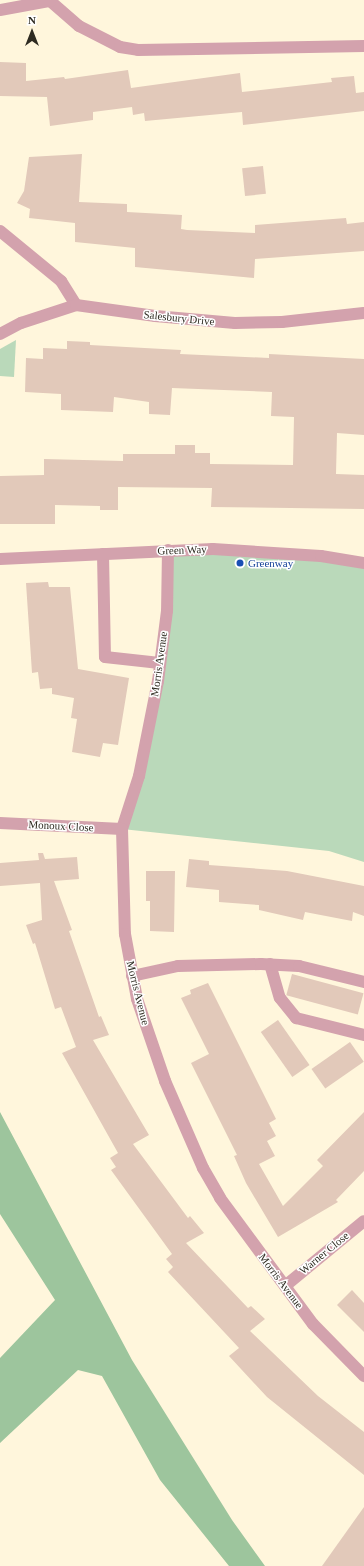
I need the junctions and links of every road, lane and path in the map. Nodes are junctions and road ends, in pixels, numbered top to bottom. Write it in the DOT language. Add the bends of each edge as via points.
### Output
graph roads {
  1 [pos="49,1"];
  2 [pos="0,10"];
  3 [pos="364,46"];
  4 [pos="0,231"];
  5 [pos="76,305"];
  6 [pos="364,313"];
  7 [pos="0,334"];
  8 [pos="168,550"];
  9 [pos="104,554"];
  10 [pos="0,559"];
  11 [pos="364,563"];
  12 [pos="160,663"];
  13 [pos="0,823"];
  14 [pos="122,829"];
  15 [pos="270,964"];
  16 [pos="132,976"];
  17 [pos="364,982"];
  18 [pos="364,1035"];
  19 [pos="364,1221"];
  20 [pos="285,1286"];
  21 [pos="364,1376"];
  1 -- 2 [label="street"];
  1 -- 3 [label="street" via="79,26 120,47 138,50"];
  4 -- 5 [label="street" via="61,281"];
  5 -- 6 [label="street, Salesbury Drive" via="155,316 235,323 282,322"];
  5 -- 7 [label="street, Salesbury Drive" via="22,323"];
  8 -- 9 [label="street, Green Way"];
  8 -- 11 [label="street, Green Way" via="258,550"];
  8 -- 12 [label="street, Morris Avenue" via="167,611"];
  9 -- 10 [label="street, Green Way"];
  9 -- 12 [label="street" via="105,657"];
  12 -- 14 [label="street, Morris Avenue" via="140,776"];
  13 -- 14 [label="street, Monoux Close"];
  14 -- 16 [label="street, Morris Avenue" via="125,934"];
  15 -- 16 [label="street" via="213,963 178,966"];
  15 -- 17 [label="street" via="299,966"];
  15 -- 18 [label="street" via="280,998 296,1018"];
  16 -- 20 [label="street, Morris Avenue" via="165,1081 203,1168 220,1198"];
  19 -- 20 [label="street, Warner Close"];
  20 -- 21 [label="street, Morris Avenue" via="314,1324"];
}
